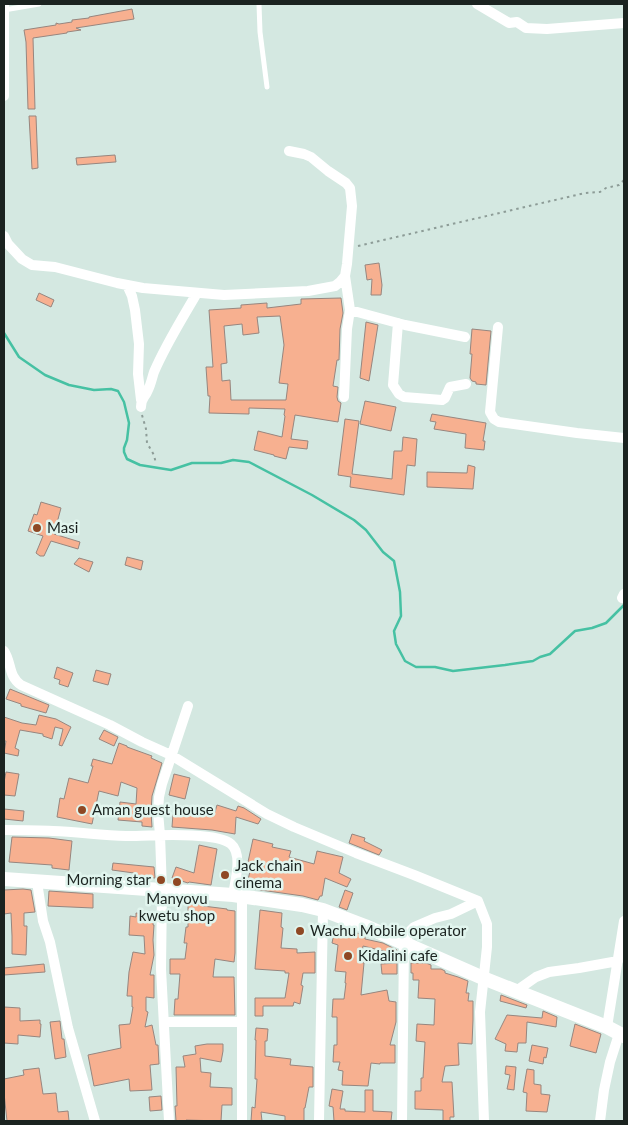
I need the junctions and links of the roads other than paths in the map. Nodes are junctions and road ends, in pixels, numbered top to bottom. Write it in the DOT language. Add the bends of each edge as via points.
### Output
graph roads {
  1 [pos="38,4"];
  2 [pos="259,4"];
  3 [pos="477,4"];
  4 [pos="4,9"];
  5 [pos="624,23"];
  6 [pos="267,87"];
  7 [pos="4,96"];
  8 [pos="289,151"];
  9 [pos="4,236"];
  10 [pos="344,276"];
  11 [pos="127,285"];
  12 [pos="197,294"];
  13 [pos="350,310"];
  14 [pos="398,324"];
  15 [pos="498,327"];
  16 [pos="465,337"];
  17 [pos="466,384"];
  18 [pos="344,397"];
  19 [pos="624,438"];
  20 [pos="4,651"];
  21 [pos="188,706"];
  22 [pos="171,756"];
  23 [pos="4,830"];
  24 [pos="160,835"];
  25 [pos="4,879"];
  26 [pos="37,882"];
  27 [pos="162,890"];
  28 [pos="237,895"];
  29 [pos="478,901"];
  30 [pos="323,910"];
  31 [pos="624,921"];
  32 [pos="404,944"];
  33 [pos="618,961"];
  34 [pos="483,978"];
  35 [pos="516,991"];
  36 [pos="164,1022"];
  37 [pos="242,1022"];
  38 [pos="617,1032"];
  39 [pos="95,1121"];
  40 [pos="169,1121"];
  41 [pos="242,1121"];
  42 [pos="319,1121"];
  43 [pos="402,1121"];
  44 [pos="484,1121"];
  45 [pos="600,1121"];
  1 -- 4 [label="lane"];
  2 -- 6 [label="lane"];
  3 -- 5 [label="street" via="526,28"];
  4 -- 7 [label="street"];
  8 -- 10 [label="street" via="311,156 350,188 352,206"];
  9 -- 11 [label="street" via="22,259 32,264"];
  10 -- 12 [label="street" via="335,286 308,291"];
  10 -- 13 [label="street"];
  11 -- 12 [label="street"];
  11 -- 12 [label="street" via="138,329 141,404 178,324"];
  13 -- 14 [label="street"];
  13 -- 18 [label="street"];
  14 -- 16 [label="street"];
  14 -- 17 [label="street" via="393,385 399,394 442,400 452,386"];
  15 -- 19 [label="street" via="490,412 494,419"];
  20 -- 22 [label="street" via="13,677 21,685"];
  21 -- 22 [label="street"];
  22 -- 24 [label="street" via="159,797"];
  22 -- 29 [label="street" via="294,827"];
  23 -- 24 [label="street"];
  24 -- 27 [label="street"];
  24 -- 28 [label="street" via="191,835 229,842 236,850 238,860"];
  25 -- 26 [label="street"];
  26 -- 27 [label="street"];
  26 -- 39 [label="street" via="68,1028"];
  27 -- 28 [label="street"];
  27 -- 36 [label="street"];
  28 -- 30 [label="street"];
  28 -- 37 [label="street"];
  29 -- 32 [label="street" via="414,927"];
  29 -- 34 [label="street" via="487,924"];
  30 -- 32 [label="street"];
  30 -- 42 [label="street"];
  31 -- 33 [label="street"];
  32 -- 34 [label="street"];
  32 -- 43 [label="street"];
  33 -- 35 [label="street" via="549,972"];
  33 -- 38 [label="street"];
  34 -- 35 [label="street"];
  34 -- 44 [label="street" via="480,1012"];
  35 -- 38 [label="street"];
  36 -- 37 [label="street"];
  36 -- 40 [label="street"];
  37 -- 41 [label="street"];
  38 -- 45 [label="street"];
}
